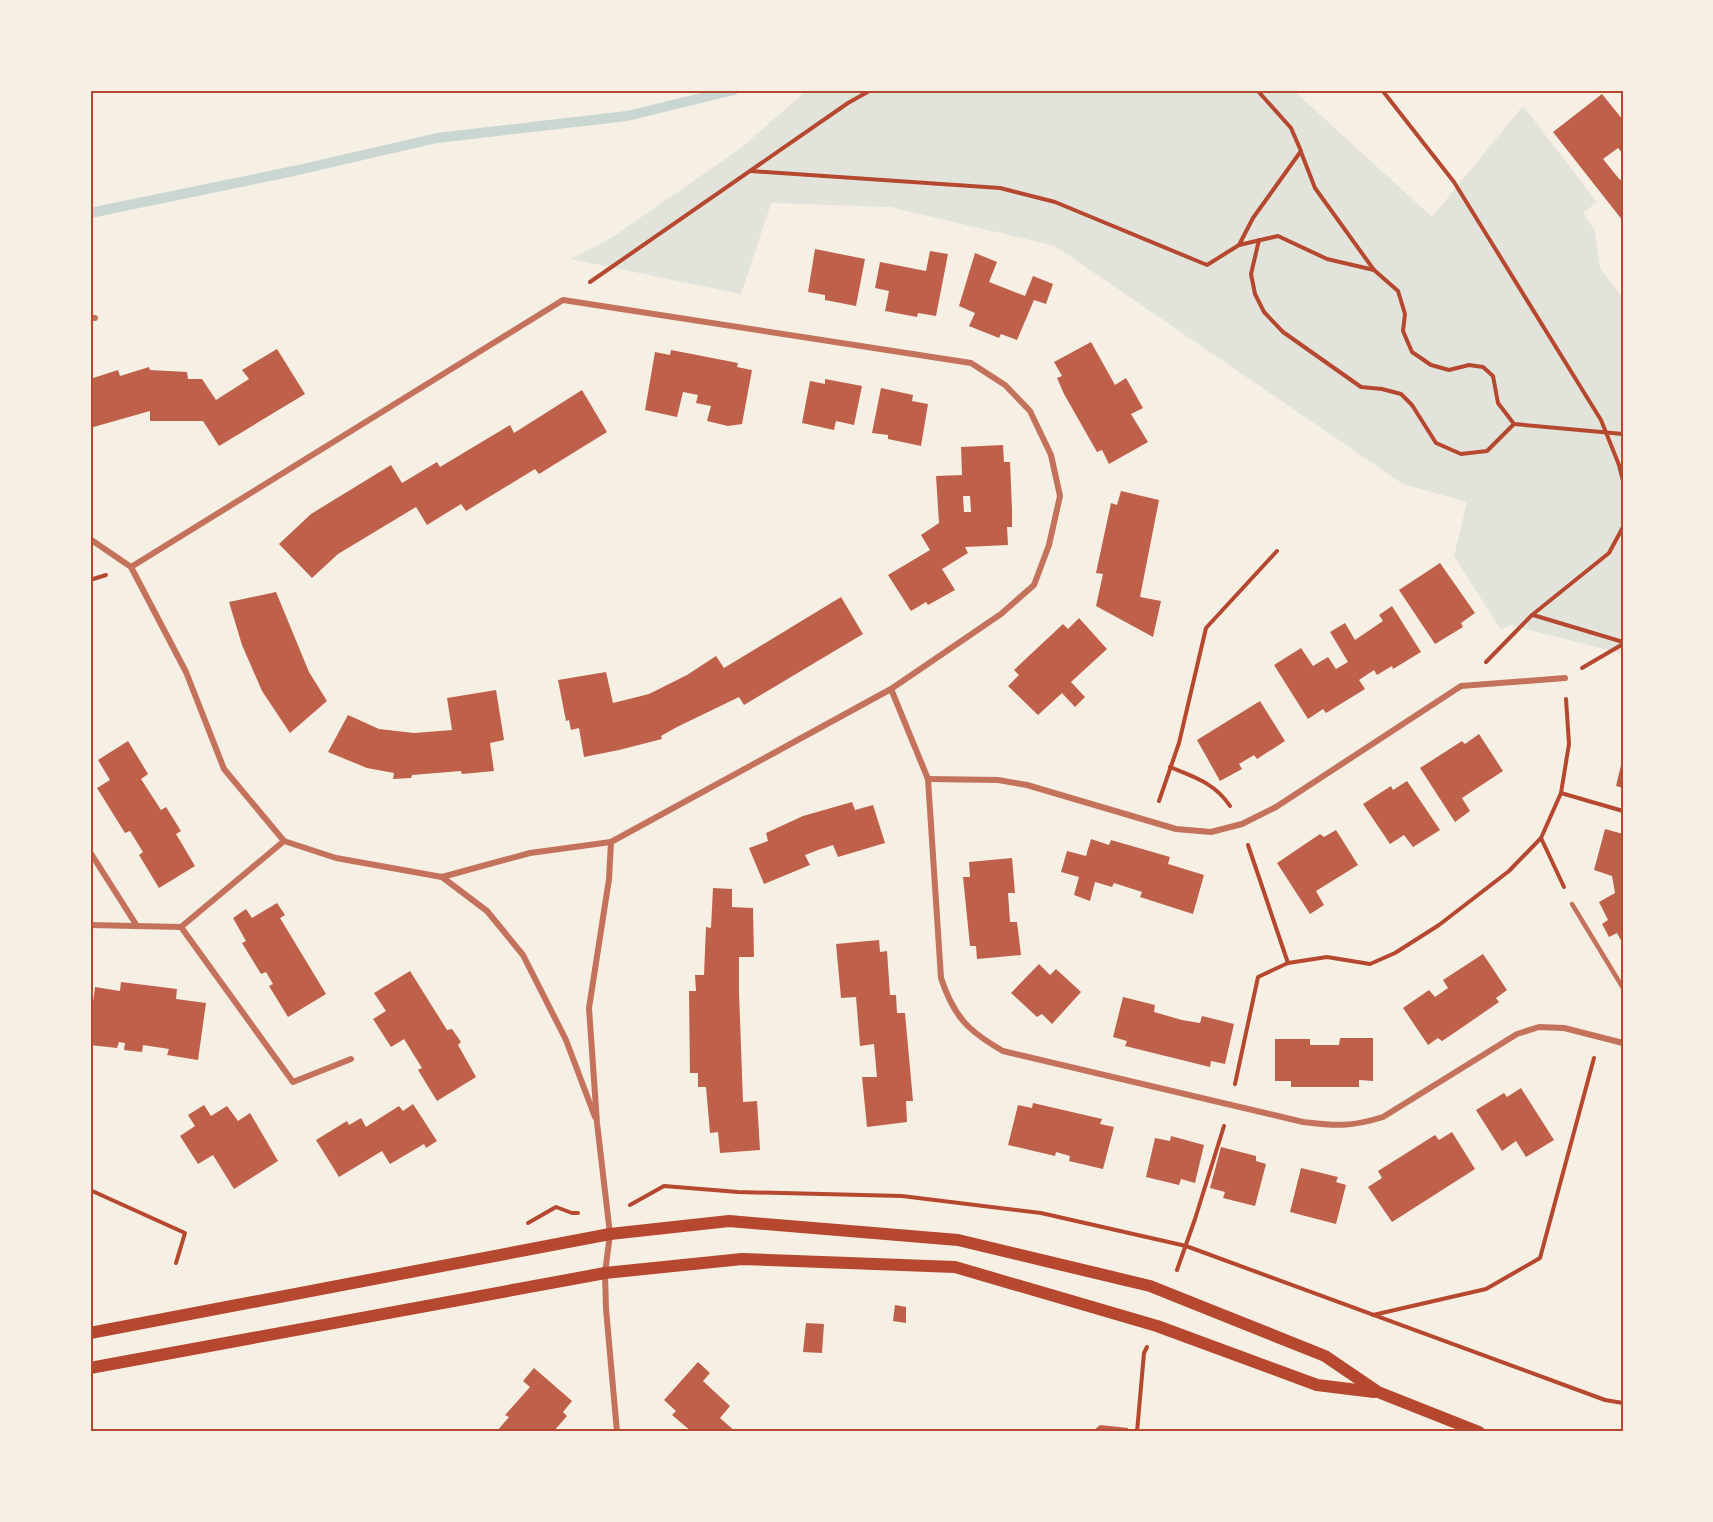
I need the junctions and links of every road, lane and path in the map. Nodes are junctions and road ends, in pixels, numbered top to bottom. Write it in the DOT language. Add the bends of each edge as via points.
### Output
graph roads {
  1 [pos="871,90"];
  2 [pos="1257,90"];
  3 [pos="1382,90"];
  4 [pos="1301,152"];
  5 [pos="751,171"];
  6 [pos="1259,240"];
  7 [pos="1239,245"];
  8 [pos="1374,270"];
  9 [pos="563,300"];
  10 [pos="1514,424"];
  11 [pos="1605,431"];
  12 [pos="1623,434"];
  13 [pos="1623,481"];
  14 [pos="1623,527"];
  15 [pos="90,539"];
  16 [pos="1277,551"];
  17 [pos="131,567"];
  18 [pos="1533,615"];
  19 [pos="1623,643"];
  20 [pos="1565,678"];
  21 [pos="1461,686"];
  22 [pos="891,689"];
  23 [pos="1170,767"];
  24 [pos="928,779"];
  25 [pos="1561,793"];
  26 [pos="1623,811"];
  27 [pos="1153,822"];
  28 [pos="1242,824"];
  29 [pos="1541,838"];
  30 [pos="284,841"];
  31 [pos="611,842"];
  32 [pos="90,852"];
  33 [pos="442,877"];
  34 [pos="1572,904"];
  35 [pos="90,925"];
  36 [pos="137,926"];
  37 [pos="181,927"];
  38 [pos="1288,963"];
  39 [pos="1623,988"];
  40 [pos="1593,1035"];
  41 [pos="1623,1042"];
  42 [pos="351,1059"];
  43 [pos="1230,1105"];
  44 [pos="597,1123"];
  45 [pos="90,1190"];
  46 [pos="610,1234"];
  47 [pos="176,1263"];
  48 [pos="605,1273"];
  49 [pos="1168,1294"];
  50 [pos="1372,1315"];
  51 [pos="1157,1326"];
  52 [pos="90,1333"];
  53 [pos="90,1368"];
  54 [pos="1378,1392"];
  55 [pos="617,1432"];
  56 [pos="1137,1432"];
  57 [pos="1479,1432"];
  1 -- 5 [label="path"];
  2 -- 4 [label="path" via="1292,128"];
  3 -- 11 [label="path" via="1454,182"];
  4 -- 7 [label="path" via="1253,218"];
  4 -- 8 [label="path" via="1315,188"];
  5 -- 7 [label="path" via="1000,188 1054,202 1207,265"];
  5 -- 9 [label="path"];
  6 -- 7 [label="path"];
  6 -- 8 [label="path" via="1278,236 1327,259"];
  6 -- 10 [label="path" via="1251,274 1264,312 1283,332 1361,387 1401,394 1436,443 1461,454 1487,451"];
  8 -- 10 [label="path" via="1398,291 1405,314 1403,331 1412,352 1431,365 1449,370 1469,365 1483,367 1493,376 1498,403"];
  9 -- 17 [label="street"];
  9 -- 22 [label="street" via="971,363 1005,385 1030,411 1051,455 1059,496 1049,545 1034,585 1001,614"];
  10 -- 11 [label="path"];
  11 -- 12 [label="path"];
  11 -- 13 [label="path"];
  14 -- 18 [label="path" via="1609,553"];
  15 -- 17 [label="street"];
  16 -- 23 [label="path" via="1206,628"];
  17 -- 30 [label="street" via="186,672 224,769"];
  18 -- 19 [label="path"];
  18 -- 21 [label="path"];
  19 -- 20 [label="path"];
  20 -- 21 [label="street"];
  20 -- 25 [label="path" via="1569,744"];
  21 -- 28 [label="street" via="1276,807"];
  22 -- 24 [label="street"];
  22 -- 31 [label="street"];
  23 -- 27 [label="path"];
  23 -- 28 [label="path" via="1221,793"];
  24 -- 27 [label="street" via="998,780 1027,785"];
  24 -- 43 [label="street" via="941,978 960,1019 979,1038 1003,1052"];
  25 -- 26 [label="path"];
  25 -- 29 [label="path"];
  27 -- 28 [label="street" via="1211,832"];
  28 -- 38 [label="path"];
  29 -- 34 [label="path"];
  29 -- 38 [label="path" via="1509,871 1395,953 1370,964 1327,957"];
  30 -- 33 [label="street" via="336,858"];
  30 -- 37 [label="street"];
  31 -- 33 [label="street" via="530,852"];
  31 -- 44 [label="street" via="589,1008"];
  32 -- 36 [label="street"];
  33 -- 44 [label="street" via="487,911 523,955 566,1040"];
  34 -- 39 [label="lane"];
  35 -- 36 [label="street"];
  36 -- 37 [label="street"];
  37 -- 42 [label="street" via="293,1082"];
  38 -- 43 [label="path" via="1258,977"];
  40 -- 41 [label="street"];
  40 -- 43 [label="street" via="1539,1027 1517,1034 1383,1117 1359,1124 1304,1122"];
  40 -- 50 [label="path" via="1594,1058 1540,1258 1486,1289"];
  43 -- 49 [label="path"];
  44 -- 46 [label="street"];
  45 -- 47 [label="path" via="185,1233"];
  46 -- 48 [label="street"];
  46 -- 49 [label="main road" via="729,1221 958,1240 1150,1286"];
  46 -- 52 [label="main road"];
  48 -- 51 [label="main road" via="742,1259 955,1267"];
  48 -- 53 [label="main road"];
  48 -- 55 [label="street"];
  49 -- 54 [label="main road" via="1325,1356"];
  51 -- 54 [label="main road" via="1317,1385"];
  51 -- 56 [label="path" via="1144,1353"];
  54 -- 57 [label="main road"];
}
